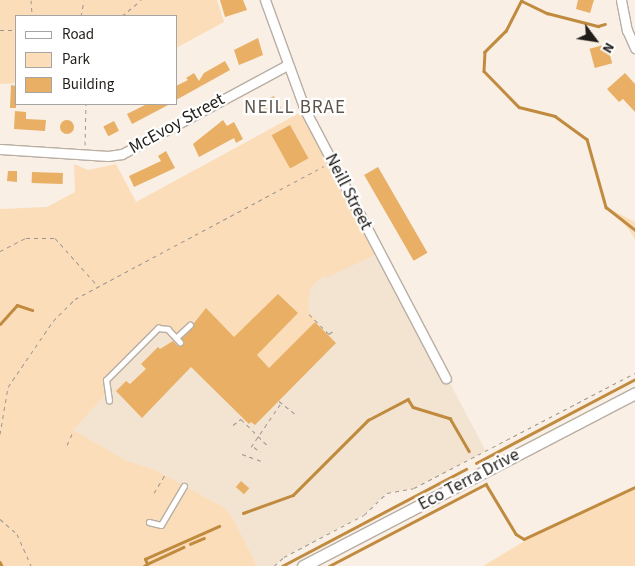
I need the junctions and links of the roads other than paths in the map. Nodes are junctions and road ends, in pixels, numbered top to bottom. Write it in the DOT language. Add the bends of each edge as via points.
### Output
graph roads {
  1 [pos="265,0"];
  2 [pos="622,0"];
  3 [pos="635,48"];
  4 [pos="287,65"];
  5 [pos="0,149"];
  6 [pos="190,325"];
  7 [pos="446,378"];
  8 [pos="635,393"];
  9 [pos="109,401"];
  10 [pos="184,486"];
  11 [pos="149,522"];
  12 [pos="303,566"];
  1 -- 4 [label="street, Neill Street"];
  2 -- 3 [label="street" via="627,30"];
  4 -- 5 [label="street, McEvoy Street" via="122,154 85,155"];
  4 -- 7 [label="street, Neill Street" via="305,110"];
  6 -- 9 [label="lane" via="178,340 168,329 158,328 106,380"];
  8 -- 12 [label="street, Eco Terra Drive"];
  10 -- 11 [label="lane" via="161,525"];
}
